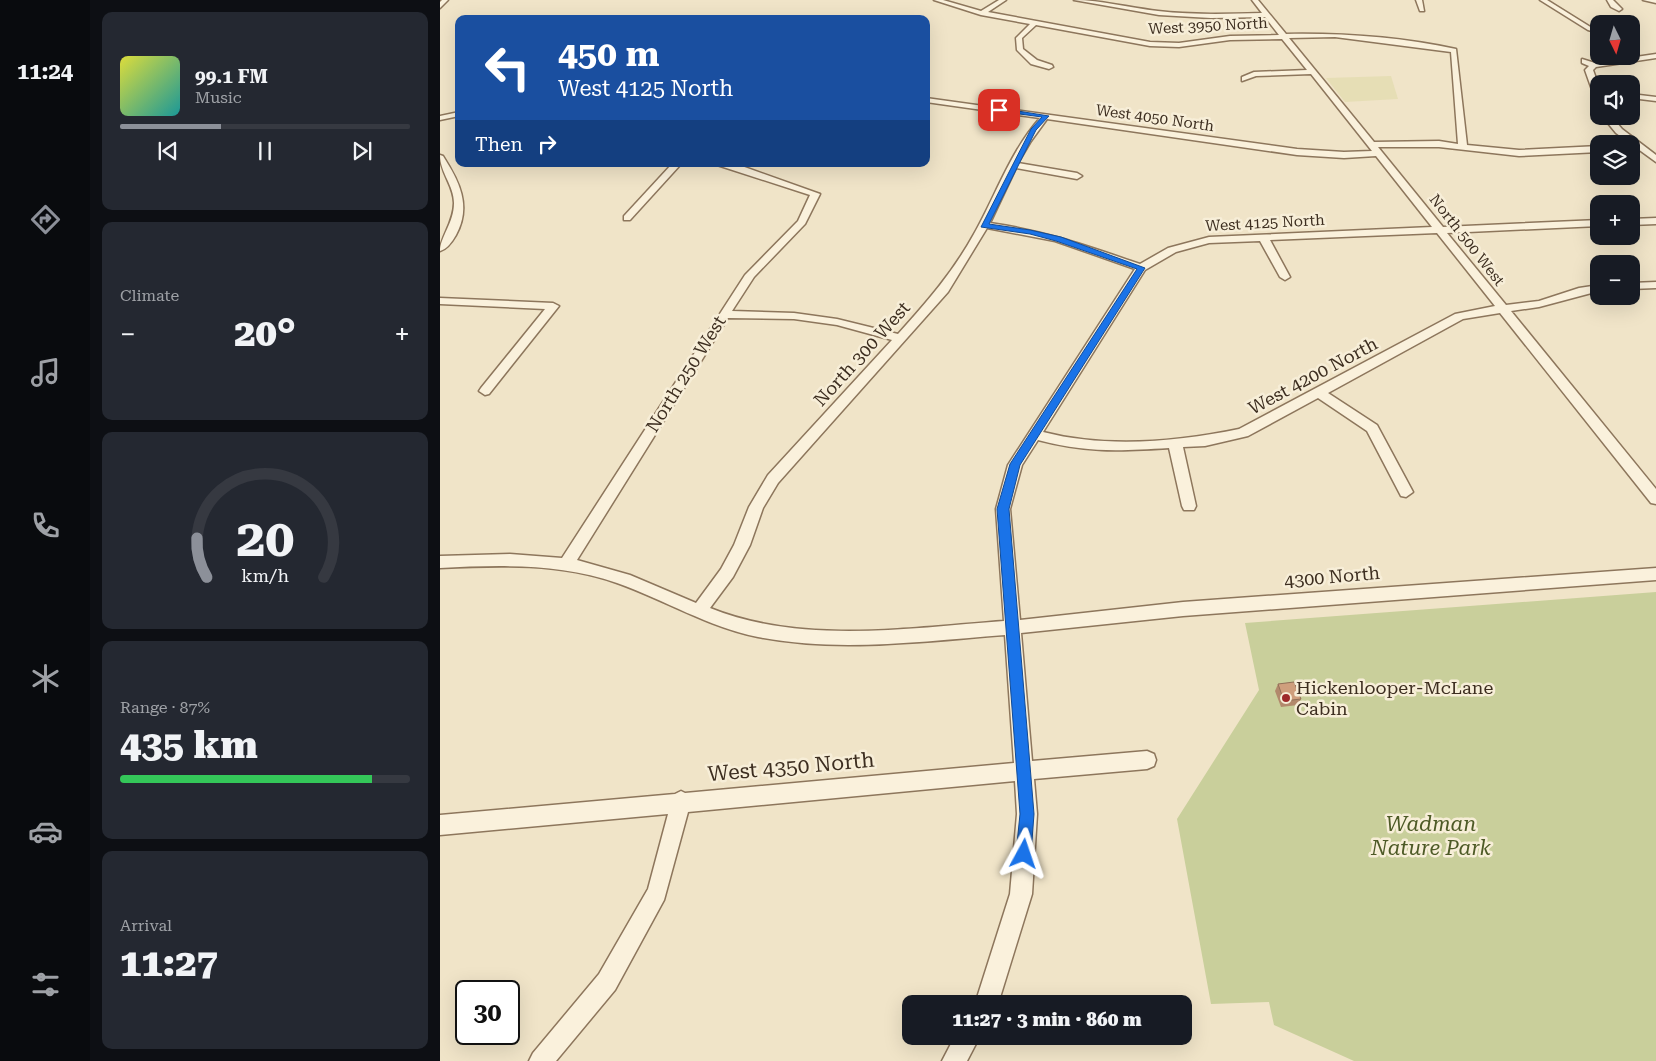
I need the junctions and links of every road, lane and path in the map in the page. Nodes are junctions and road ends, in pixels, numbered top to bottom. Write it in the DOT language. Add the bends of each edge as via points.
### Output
graph roads {
  1 [pos="445,0"];
  2 [pos="937,0"];
  3 [pos="1003,0"];
  4 [pos="1077,0"];
  5 [pos="1255,0"];
  6 [pos="1419,0"];
  7 [pos="1543,0"];
  8 [pos="1610,0"];
  9 [pos="1646,0"];
  10 [pos="1656,1"];
  11 [pos="440,6"];
  12 [pos="1619,9"];
  13 [pos="1422,10"];
  14 [pos="981,13"];
  15 [pos="1267,15"];
  16 [pos="1035,22"];
  17 [pos="1590,29"];
  18 [pos="1285,36"];
  19 [pos="1656,56"];
  20 [pos="1640,58"];
  21 [pos="1584,61"];
  22 [pos="1590,63"];
  23 [pos="1594,65"];
  24 [pos="1049,67"];
  25 [pos="1314,72"];
  26 [pos="1591,75"];
  27 [pos="1245,79"];
  28 [pos="1640,97"];
  29 [pos="1656,99"];
  30 [pos="930,101"];
  31 [pos="455,115"];
  32 [pos="1046,116"];
  33 [pos="440,118"];
  34 [pos="1614,125"];
  35 [pos="1463,147"];
  36 [pos="1656,147"];
  37 [pos="1641,148"];
  38 [pos="1376,149"];
  39 [pos="1590,150"];
  40 [pos="1656,159"];
  41 [pos="455,162"];
  42 [pos="441,163"];
  43 [pos="1013,165"];
  44 [pos="674,167"];
  45 [pos="735,167"];
  46 [pos="1077,176"];
  47 [pos="627,218"];
  48 [pos="1656,221"];
  49 [pos="1640,222"];
  50 [pos="1590,223"];
  51 [pos="984,225"];
  52 [pos="1439,230"];
  53 [pos="1263,237"];
  54 [pos="440,248"];
  55 [pos="1141,268"];
  56 [pos="1285,276"];
  57 [pos="1656,285"];
  58 [pos="1640,286"];
  59 [pos="1590,289"];
  60 [pos="440,301"];
  61 [pos="1501,307"];
  62 [pos="724,314"];
  63 [pos="899,338"];
  64 [pos="485,391"];
  65 [pos="1318,392"];
  66 [pos="1033,434"];
  67 [pos="1175,443"];
  68 [pos="1406,492"];
  69 [pos="1656,499"];
  70 [pos="1189,506"];
  71 [pos="440,562"];
  72 [pos="567,564"];
  73 [pos="1656,574"];
  74 [pos="699,611"];
  75 [pos="1012,627"];
  76 [pos="1147,760"];
  77 [pos="1023,769"];
  78 [pos="681,801"];
  79 [pos="440,825"];
  80 [pos="989,995"];
  81 [pos="963,1045"];
  82 [pos="541,1061"];
  83 [pos="954,1061"];
  1 -- 11 [label="street"];
  2 -- 14 [label="street, West 3950 North"];
  3 -- 14 [label="street"];
  4 -- 15 [label="street" via="1169,14"];
  5 -- 15 [label="street, North 500 West"];
  6 -- 13 [label="street"];
  7 -- 17 [label="street"];
  8 -- 12 [label="street" via="1612,6"];
  9 -- 10 [label="street"];
  14 -- 16 [label="street, West 3950 North"];
  15 -- 18 [label="street, North 500 West"];
  16 -- 18 [label="street, West 3950 North" via="1150,44 1179,45 1214,39"];
  16 -- 24 [label="street" via="1019,38 1020,50 1034,62"];
  18 -- 25 [label="street, North 500 West"];
  18 -- 35 [label="street, West 3950 North" via="1352,36 1454,50"];
  19 -- 20 [label="street"];
  21 -- 22 [label="street"];
  23 -- 26 [label="street" via="1589,70"];
  25 -- 27 [label="street" via="1254,74"];
  25 -- 38 [label="street, North 500 West"];
  28 -- 29 [label="street"];
  30 -- 32 [label="street, West 4050 North"];
  31 -- 33 [label="street"];
  32 -- 38 [label="street, West 4050 North" via="1297,152 1344,155"];
  32 -- 43 [label="street, North 300 West" via="1034,129"];
  34 -- 37 [label="street"];
  35 -- 38 [label="street, West 4050 North" via="1420,144"];
  35 -- 39 [label="street, West 4050 North" via="1519,153"];
  36 -- 37 [label="street"];
  37 -- 40 [label="street"];
  38 -- 52 [label="street, North 500 West"];
  41 -- 42 [label="street"];
  42 -- 54 [label="street" via="458,190 461,202 454,231"];
  43 -- 46 [label="street"];
  43 -- 51 [label="street, North 300 West"];
  44 -- 47 [label="street"];
  45 -- 62 [label="street, North 250 West" via="815,194 802,222 750,275"];
  48 -- 49 [label="street"];
  50 -- 52 [label="street, West 4125 North"];
  51 -- 55 [label="street" via="1059,239"];
  51 -- 63 [label="street, North 300 West" via="965,261 944,290"];
  52 -- 53 [label="street, West 4125 North"];
  52 -- 61 [label="street, North 500 West"];
  53 -- 55 [label="street, West 4125 North" via="1188,244 1157,257"];
  53 -- 56 [label="street"];
  55 -- 66 [label="street"];
  57 -- 58 [label="street"];
  59 -- 61 [label="street, West 4200 North" via="1538,304"];
  60 -- 64 [label="street" via="553,306"];
  61 -- 65 [label="street, West 4200 North" via="1459,316"];
  61 -- 69 [label="street, North 500 West"];
  62 -- 63 [label="street" via="794,316 837,322"];
  62 -- 72 [label="street, North 250 West"];
  63 -- 74 [label="street, North 300 West" via="773,479 756,507 727,573"];
  65 -- 67 [label="street, West 4200 North" via="1243,434"];
  65 -- 68 [label="street" via="1372,428"];
  66 -- 67 [label="street, West 4200 North" via="1071,444 1102,447"];
  66 -- 75 [label="street" via="1015,464 1003,509"];
  67 -- 70 [label="street"];
  71 -- 72 [label="street, 4300 North" via="514,559"];
  72 -- 74 [label="street, 4300 North" via="624,579"];
  73 -- 75 [label="street, 4300 North" via="1183,609 1127,618"];
  74 -- 75 [label="street, 4300 North" via="758,630 814,637 874,637"];
  75 -- 77 [label="street"];
  76 -- 77 [label="street, West 4350 North"];
  77 -- 78 [label="street, West 4350 North"];
  77 -- 80 [label="street" via="1027,814 1020,894"];
  78 -- 79 [label="street, West 4350 North"];
  78 -- 82 [label="street" via="657,893 607,982"];
  81 -- 83 [label="street"];
}
